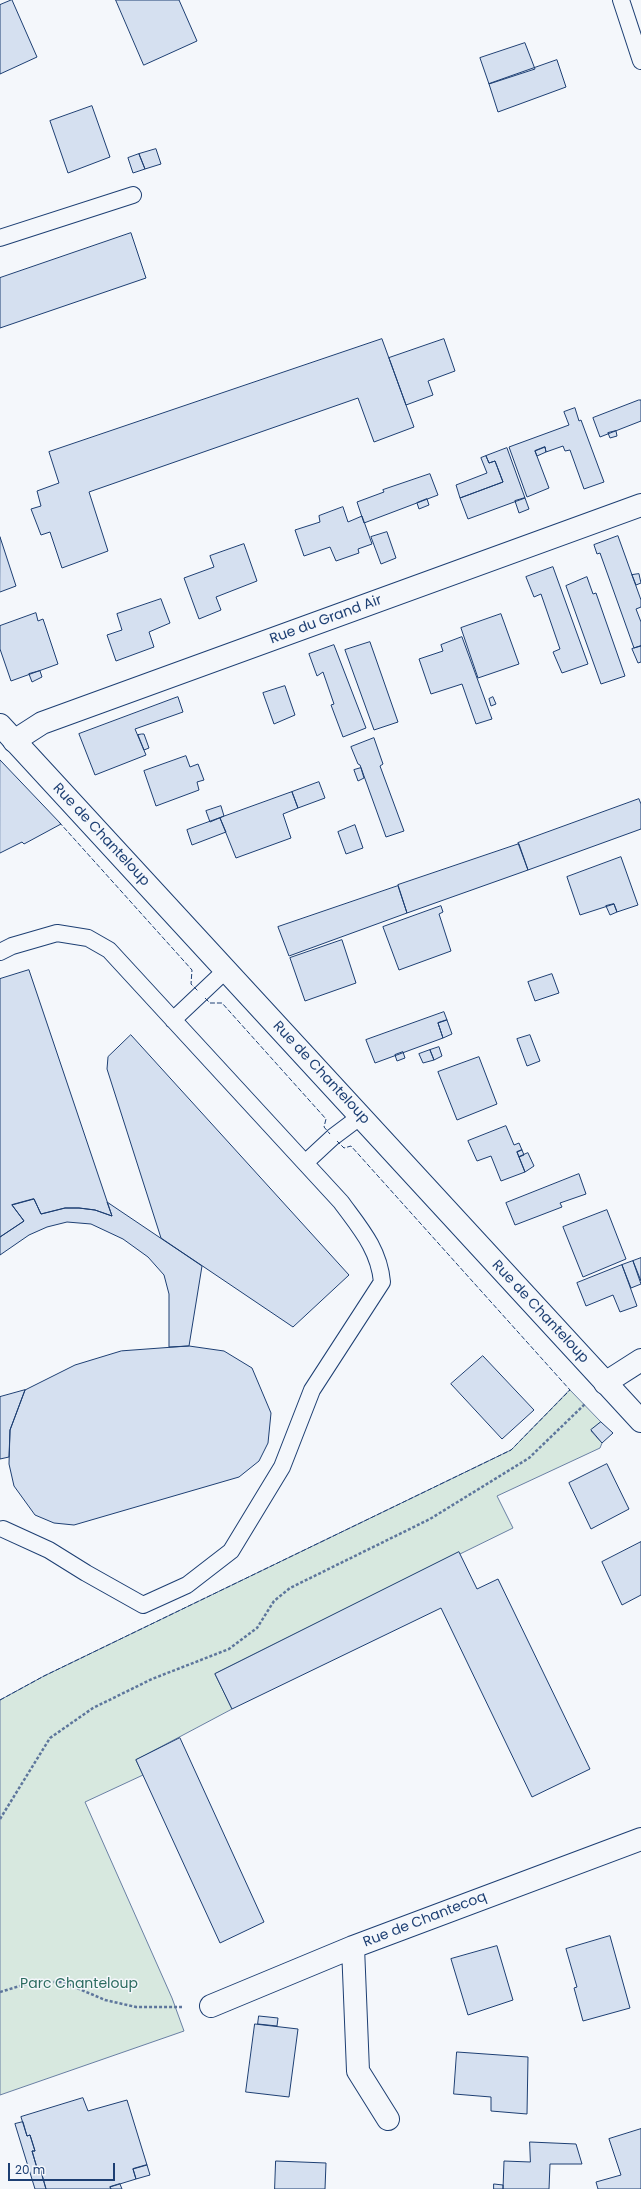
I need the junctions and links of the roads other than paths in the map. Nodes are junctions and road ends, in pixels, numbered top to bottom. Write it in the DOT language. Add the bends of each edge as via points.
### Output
graph roads {
  1 [pos="621,0"];
  2 [pos="641,61"];
  3 [pos="133,195"];
  4 [pos="0,238"];
  5 [pos="641,506"];
  6 [pos="7,733"];
  7 [pos="0,952"];
  8 [pos="226,970"];
  9 [pos="173,1020"];
  10 [pos="361,1116"];
  11 [pos="305,1163"];
  12 [pos="641,1360"];
  13 [pos="605,1382"];
  14 [pos="641,1421"];
  15 [pos="3,1529"];
  16 [pos="641,1839"];
  17 [pos="353,1947"];
  18 [pos="211,2006"];
  19 [pos="388,2119"];
  1 -- 2 [label="lane"];
  3 -- 4 [label="lane"];
  5 -- 6 [label="street, Rue du Grand Air" via="42,723"];
  6 -- 8 [label="street, Rue de Chanteloup"];
  7 -- 9 [label="lane" via="57,932 88,938 109,950"];
  8 -- 9 [label="lane"];
  8 -- 10 [label="street, Rue de Chanteloup"];
  9 -- 11 [label="lane"];
  10 -- 11 [label="lane"];
  10 -- 13 [label="street, Rue de Chanteloup"];
  11 -- 15 [label="lane" via="341,1202 370,1243 380,1265 382,1282 312,1390 282,1467 231,1551 187,1585 143,1605 49,1550"];
  12 -- 13 [label="street"];
  13 -- 14 [label="street, Rue de Chanteloup"];
  16 -- 17 [label="street, Rue de Chantecoq"];
  17 -- 18 [label="street, Rue de Chantecoq"];
  17 -- 19 [label="street" via="358,2071"];
}
